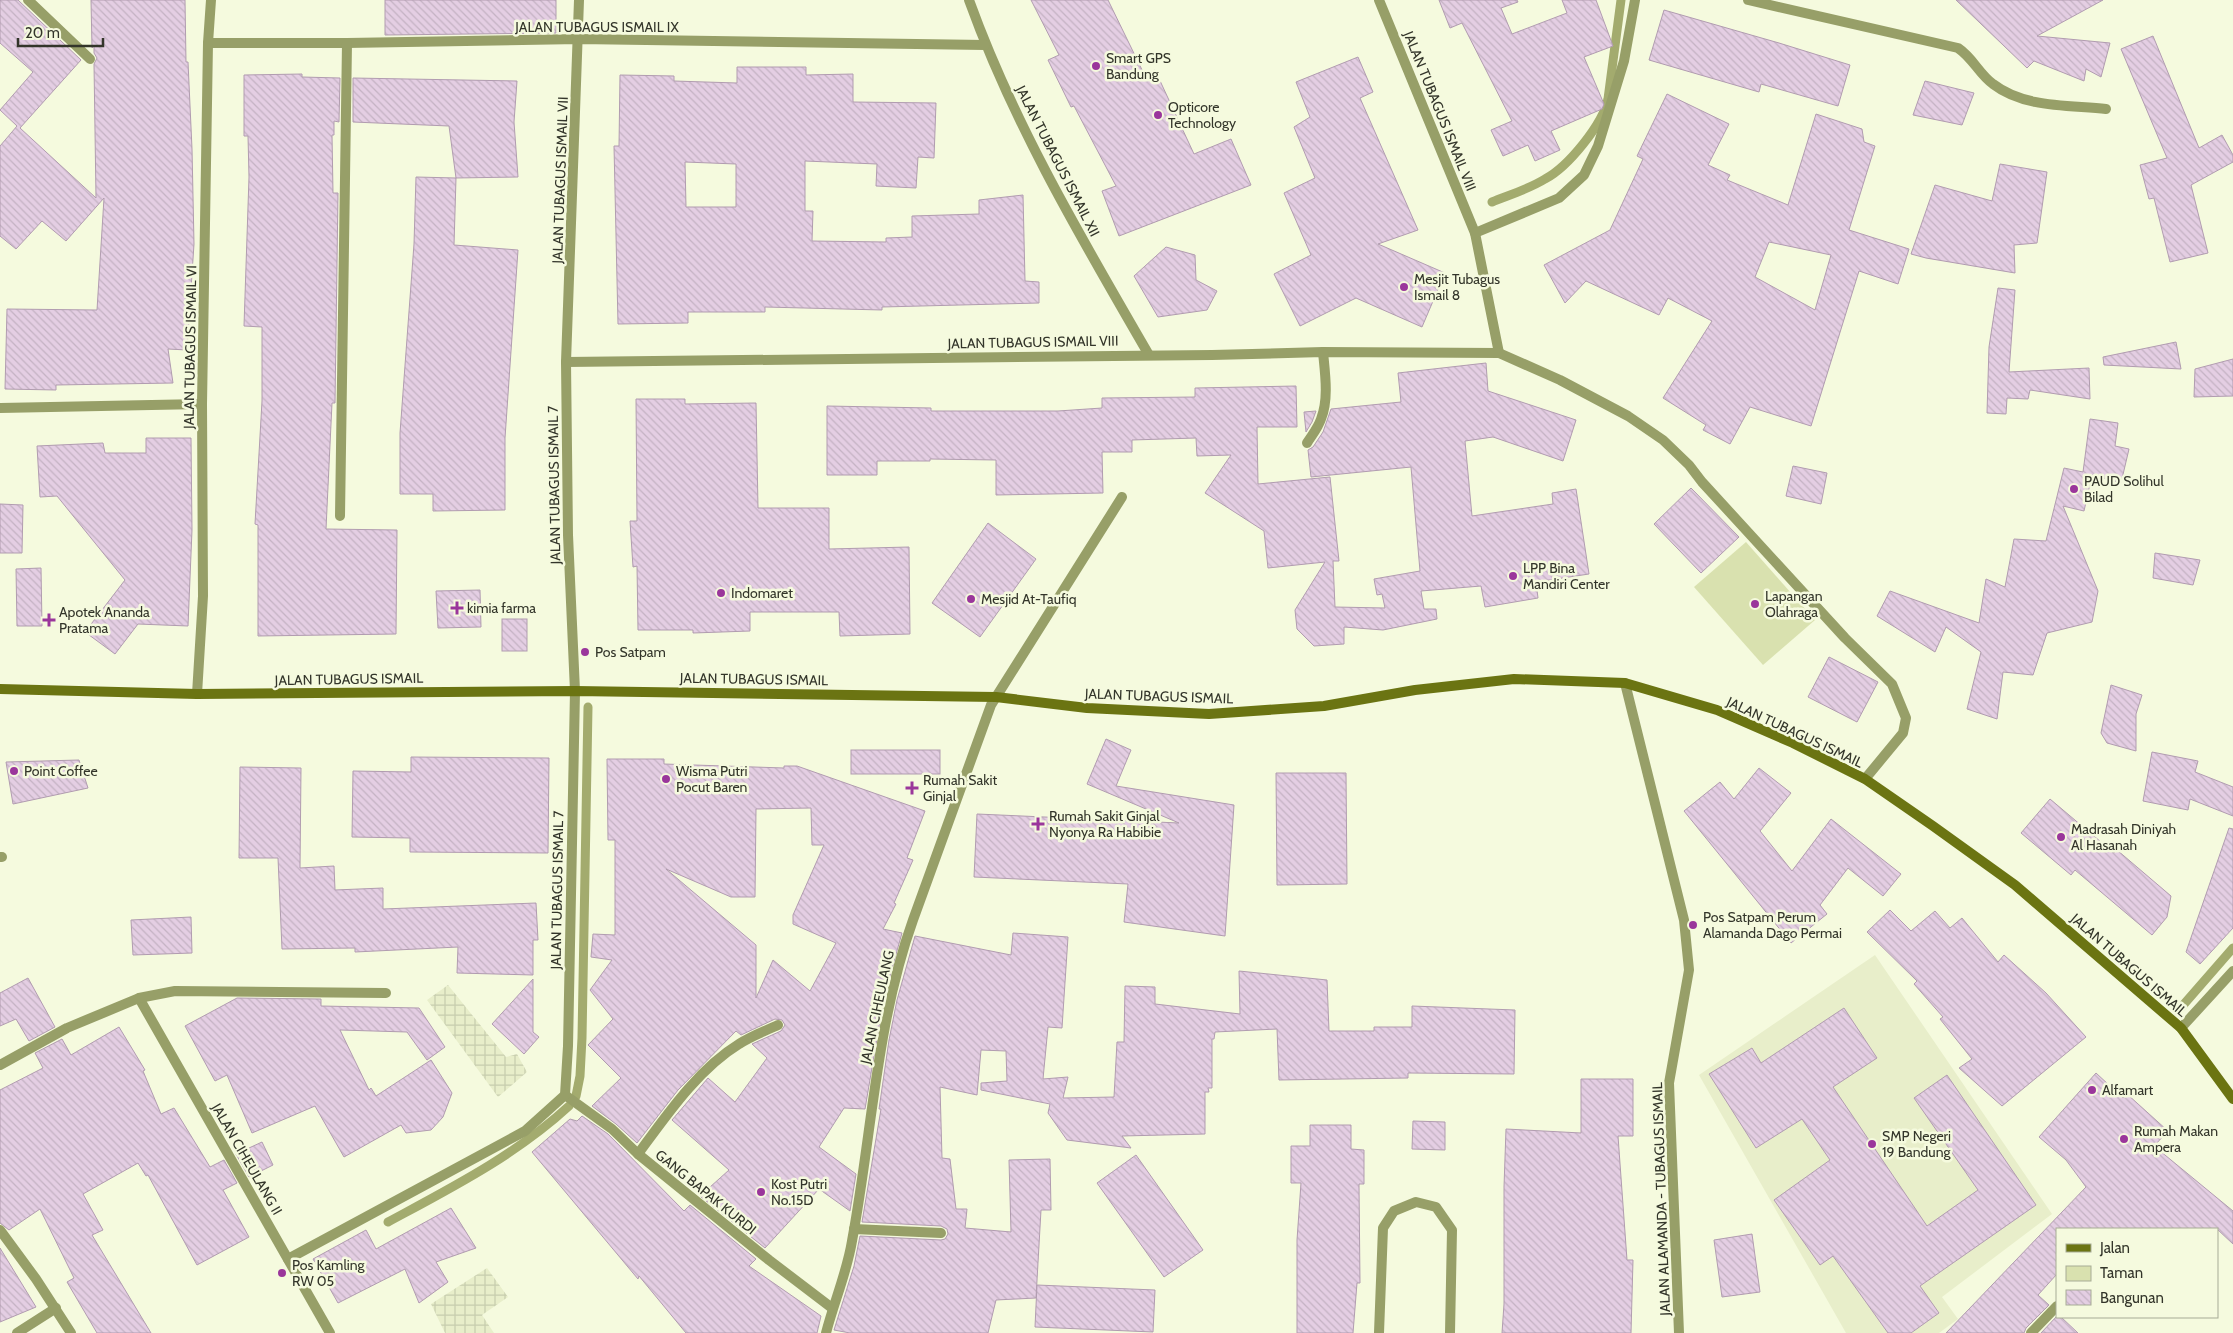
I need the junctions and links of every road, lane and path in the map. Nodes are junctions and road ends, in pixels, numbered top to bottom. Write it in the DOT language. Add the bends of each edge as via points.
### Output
graph roads {
  1 [pos="28,0"];
  2 [pos="211,0"];
  3 [pos="579,0"];
  4 [pos="969,0"];
  5 [pos="1379,0"];
  6 [pos="1635,0"];
  7 [pos="1748,0"];
  8 [pos="579,39"];
  9 [pos="208,43"];
  10 [pos="347,44"];
  11 [pos="985,45"];
  12 [pos="90,59"];
  13 [pos="2106,109"];
  14 [pos="1475,233"];
  15 [pos="1323,352"];
  16 [pos="1499,353"];
  17 [pos="1149,355"];
  18 [pos="566,362"];
  19 [pos="202,404"];
  20 [pos="0,408"];
  21 [pos="1307,443"];
  22 [pos="1122,497"];
  23 [pos="340,516"];
  24 [pos="1625,683"];
  25 [pos="0,689"];
  26 [pos="575,690"];
  27 [pos="197,694"];
  28 [pos="996,697"];
  29 [pos="1864,779"];
  30 [pos="2233,971"];
  31 [pos="386,994"];
  32 [pos="139,998"];
  33 [pos="778,1025"];
  34 [pos="2181,1028"];
  35 [pos="0,1065"];
  36 [pos="565,1095"];
  37 [pos="2233,1099"];
  38 [pos="638,1154"];
  39 [pos="854,1229"];
  40 [pos="0,1230"];
  41 [pos="941,1233"];
  42 [pos="288,1260"];
  43 [pos="2056,1307"];
  44 [pos="56,1308"];
  45 [pos="832,1308"];
  46 [pos="17,1333"];
  47 [pos="71,1333"];
  48 [pos="330,1333"];
  49 [pos="826,1333"];
  50 [pos="1379,1333"];
  51 [pos="1450,1333"];
  52 [pos="1679,1333"];
  53 [pos="2030,1333"];
  1 -- 12 [label="street"];
  2 -- 9 [label="street, JALAN TUBAGUS ISMAIL VI"];
  3 -- 8 [label="street, JALAN TUBAGUS ISMAIL VII"];
  4 -- 11 [label="street, JALAN TUBAGUS ISMAIL XII"];
  5 -- 14 [label="street, JALAN TUBAGUS ISMAIL VIII"];
  6 -- 14 [label="street" via="1624,60 1598,146 1584,175 1560,198"];
  7 -- 13 [label="street" via="1958,48 1968,54 1985,78 2011,96"];
  8 -- 10 [label="street, JALAN TUBAGUS ISMAIL IX"];
  8 -- 11 [label="street, JALAN TUBAGUS ISMAIL IX"];
  8 -- 18 [label="street, JALAN TUBAGUS ISMAIL VII"];
  9 -- 10 [label="street, JALAN TUBAGUS ISMAIL IX"];
  9 -- 19 [label="street, JALAN TUBAGUS ISMAIL VI"];
  10 -- 23 [label="street"];
  11 -- 17 [label="street, JALAN TUBAGUS ISMAIL XII" via="1063,206"];
  14 -- 16 [label="street, JALAN TUBAGUS ISMAIL VIII"];
  15 -- 16 [label="street, JALAN TUBAGUS ISMAIL VIII"];
  15 -- 17 [label="street, JALAN TUBAGUS ISMAIL VIII"];
  15 -- 21 [label="street" via="1324,410"];
  16 -- 29 [label="street, JALAN TUBAGUS ISMAIL VIII" via="1560,380 1628,416 1663,440 1845,638 1892,684 1906,718 1903,733"];
  17 -- 18 [label="street, JALAN TUBAGUS ISMAIL VIII"];
  18 -- 26 [label="street, JALAN TUBAGUS ISMAIL 7" via="568,535"];
  19 -- 20 [label="street"];
  19 -- 27 [label="street, JALAN TUBAGUS ISMAIL VI" via="203,596"];
  22 -- 28 [label="street, JALAN CIHEULANG"];
  24 -- 28 [label="main road, JALAN TUBAGUS ISMAIL" via="1514,679 1415,690 1324,706 1209,714 1087,708"];
  24 -- 29 [label="main road, JALAN TUBAGUS ISMAIL" via="1716,710 1793,743"];
  24 -- 52 [label="street, JALAN ALAMANDA - TUBAGUS ISMAIL" via="1684,920 1687,944 1689,970 1669,1083"];
  25 -- 27 [label="main road, JALAN TUBAGUS ISMAIL"];
  26 -- 27 [label="main road, JALAN TUBAGUS ISMAIL"];
  26 -- 28 [label="main road, JALAN TUBAGUS ISMAIL"];
  26 -- 36 [label="street, JALAN TUBAGUS ISMAIL 7"];
  28 -- 39 [label="street, JALAN CIHEULANG" via="904,944 882,1041"];
  29 -- 34 [label="main road, JALAN TUBAGUS ISMAIL" via="2014,885"];
  30 -- 34 [label="street"];
  31 -- 32 [label="street" via="175,991"];
  32 -- 35 [label="street" via="67,1028"];
  32 -- 42 [label="street, JALAN CIHEULANG II"];
  33 -- 38 [label="street" via="739,1044 705,1072 668,1113"];
  34 -- 37 [label="main road, JALAN TUBAGUS ISMAIL"];
  36 -- 38 [label="street, GANG BAPAK KURDI" via="612,1129"];
  36 -- 42 [label="street" via="525,1131"];
  38 -- 45 [label="street, GANG BAPAK KURDI"];
  39 -- 41 [label="street"];
  39 -- 45 [label="street, JALAN CIHEULANG"];
  40 -- 44 [label="street"];
  42 -- 48 [label="street, JALAN CIHEULANG II"];
  43 -- 53 [label="street"];
  44 -- 46 [label="street"];
  44 -- 47 [label="street"];
  45 -- 49 [label="street, JALAN CIHEULANG"];
  50 -- 51 [label="street" via="1382,1228 1394,1211 1416,1202 1436,1207 1452,1230"];
}
